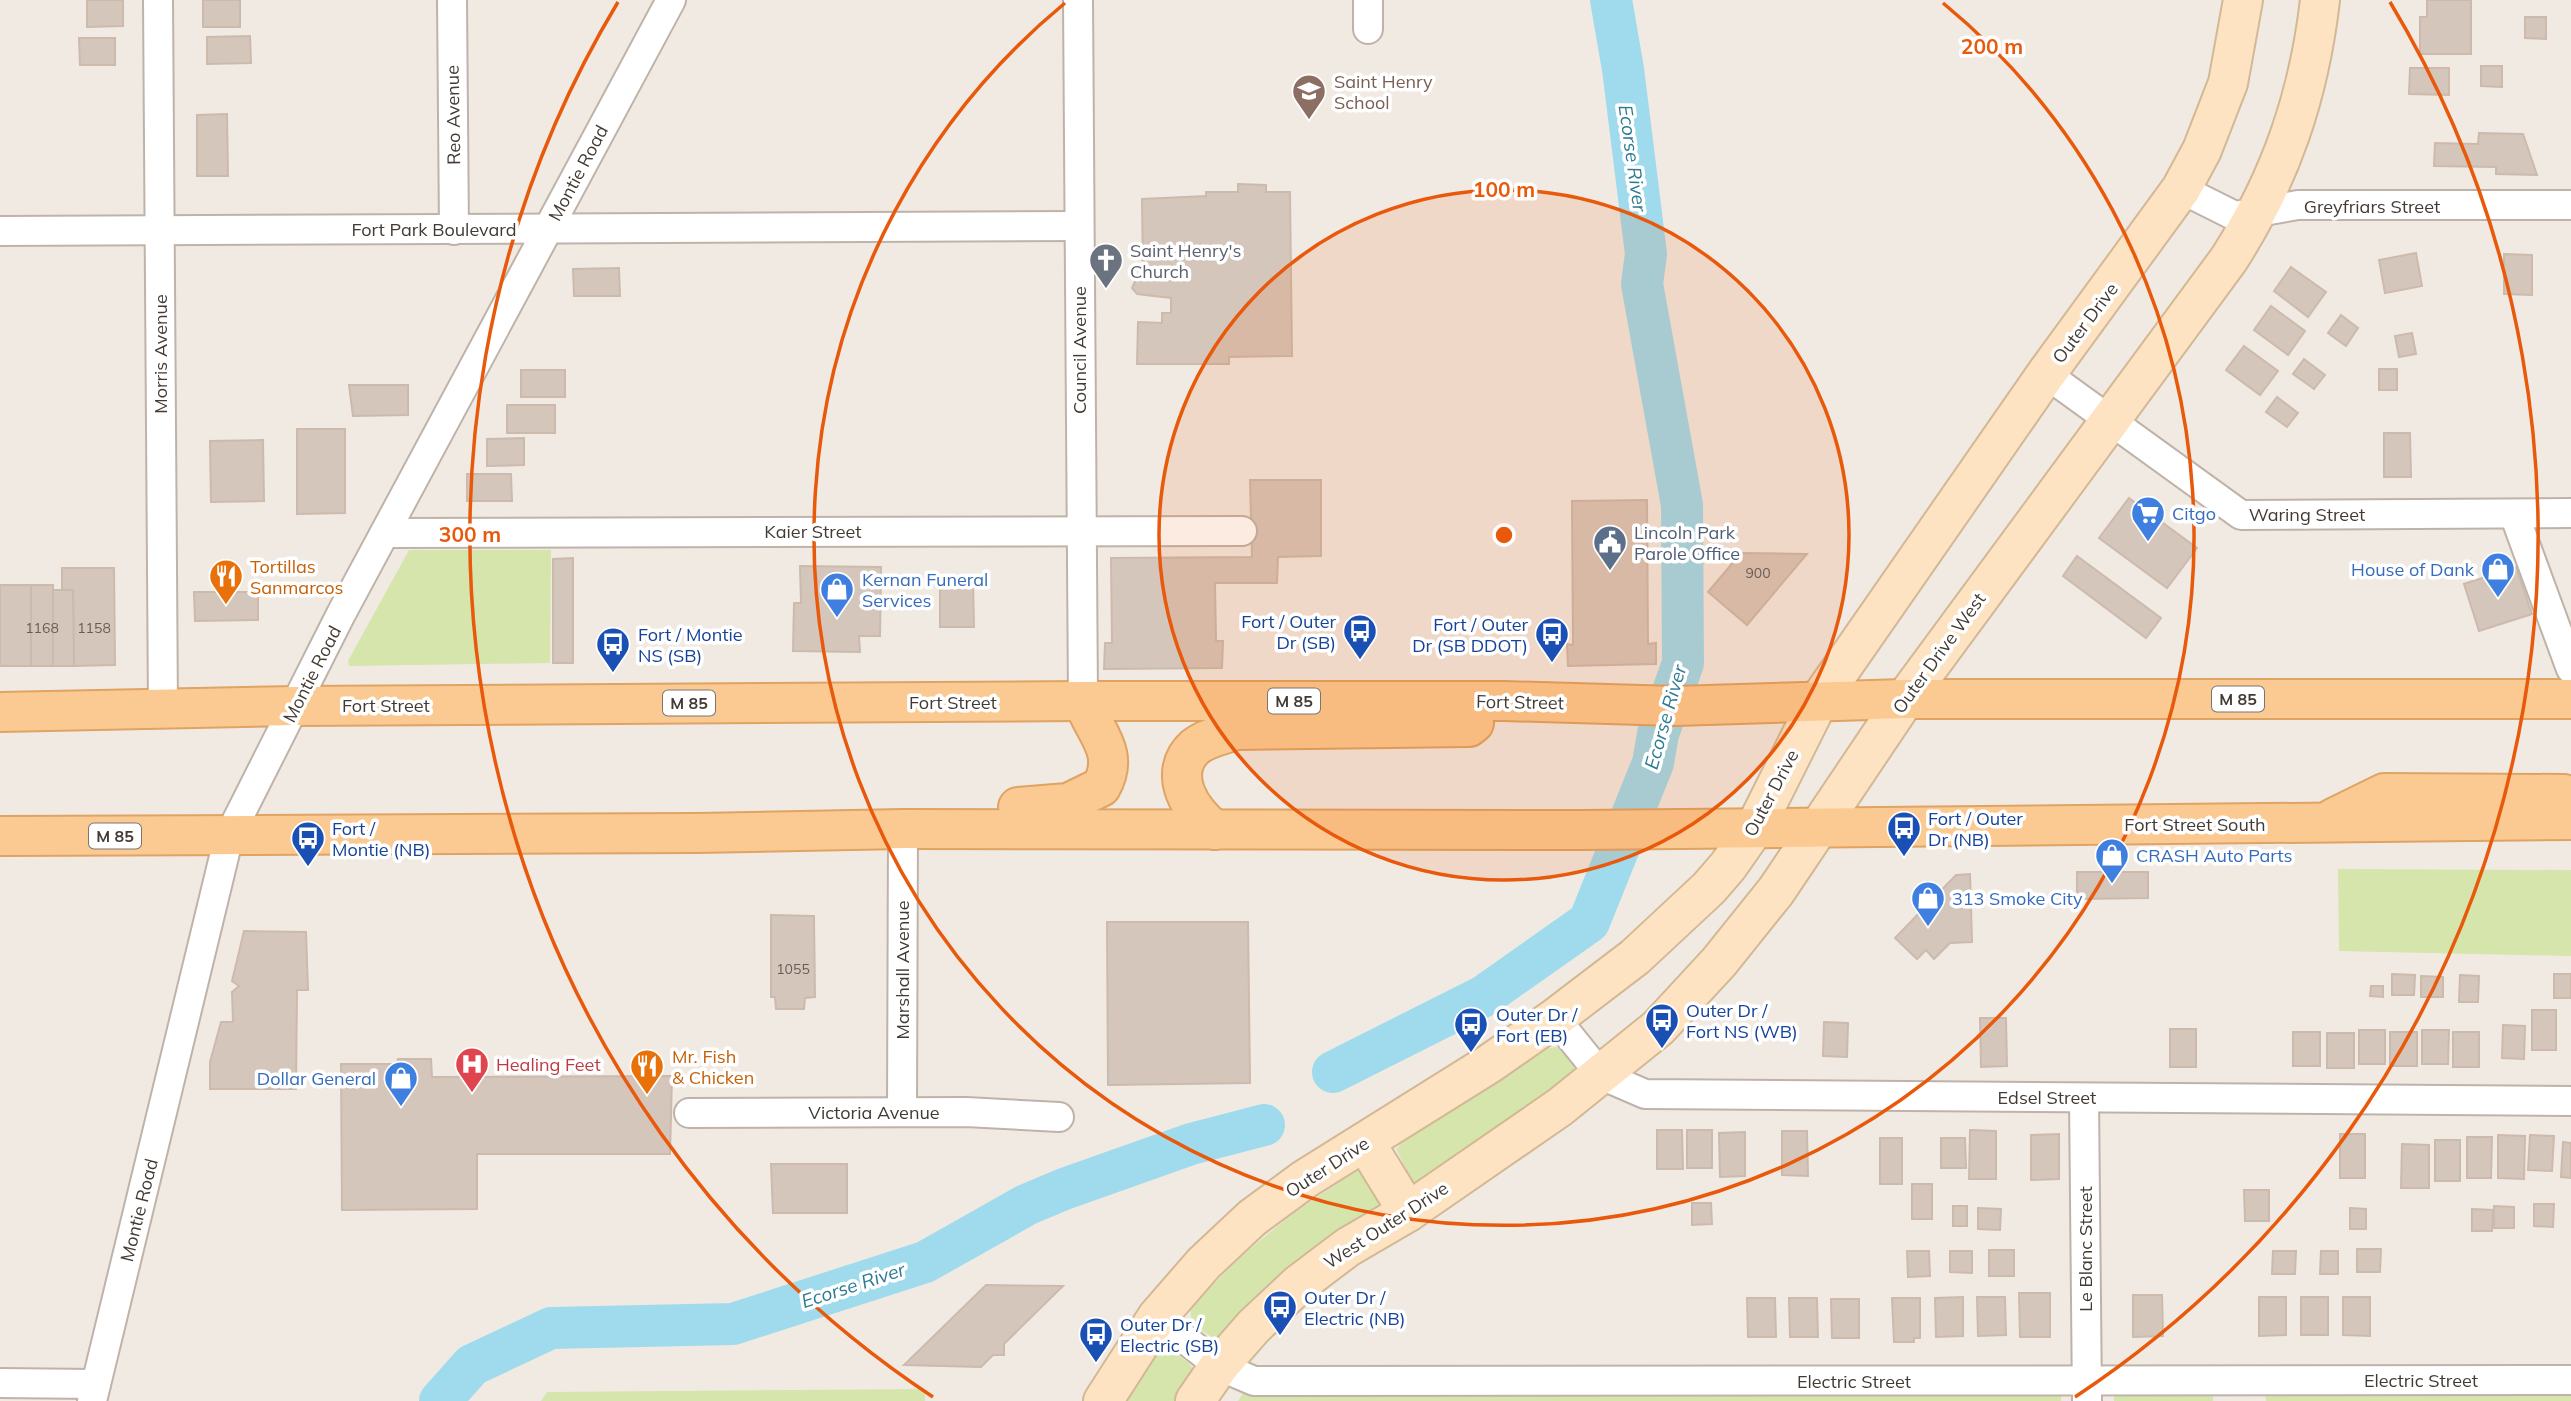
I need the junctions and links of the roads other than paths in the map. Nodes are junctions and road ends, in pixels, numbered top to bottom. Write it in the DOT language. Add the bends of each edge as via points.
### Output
graph roads {
  1 [pos="158,0"];
  2 [pos="452,0"];
  3 [pos="671,0"];
  4 [pos="1078,0"];
  5 [pos="1368,0"];
  6 [pos="2243,0"];
  7 [pos="2319,0"];
  8 [pos="1368,29"];
  9 [pos="2181,189"];
  10 [pos="2571,205"];
  11 [pos="2259,214"];
  12 [pos="1078,226"];
  13 [pos="549,228"];
  14 [pos="160,230"];
  15 [pos="454,230"];
  16 [pos="0,231"];
  17 [pos="2046,374"];
  18 [pos="2110,420"];
  19 [pos="2571,513"];
  20 [pos="2514,514"];
  21 [pos="1080,530"];
  22 [pos="1242,531"];
  23 [pos="385,533"];
  24 [pos="2571,669"];
  25 [pos="1905,699"];
  26 [pos="2571,699"];
  27 [pos="1083,701"];
  28 [pos="1504,701"];
  29 [pos="1818,702"];
  30 [pos="295,706"];
  31 [pos="156,709"];
  32 [pos="0,712"];
  33 [pos="0,735"];
  34 [pos="2571,794"];
  35 [pos="2571,820"];
  36 [pos="2321,823"];
  37 [pos="1756,827"];
  38 [pos="1819,827"];
  39 [pos="903,829"];
  40 [pos="1215,830"];
  41 [pos="709,833"];
  42 [pos="0,836"];
  43 [pos="229,836"];
  44 [pos="1555,1018"];
  45 [pos="1601,1075"];
  46 [pos="2084,1098"];
  47 [pos="2571,1101"];
  48 [pos="902,1111"];
  49 [pos="689,1113"];
  50 [pos="1059,1117"];
  51 [pos="1365,1142"];
  52 [pos="1408,1212"];
  53 [pos="1157,1317"];
  54 [pos="1219,1366"];
  55 [pos="2571,1380"];
  56 [pos="0,1383"];
  57 [pos="2087,1391"];
  58 [pos="2237,1391"];
  59 [pos="94,1392"];
  60 [pos="1103,1401"];
  61 [pos="1195,1401"];
  1 -- 14 [label="street, Morris Avenue"];
  2 -- 15 [label="street, Reo Avenue"];
  3 -- 13 [label="street, Montie Road"];
  4 -- 12 [label="street, Council Avenue"];
  5 -- 8 [label="street"];
  6 -- 9 [label="main road" via="2228,83"];
  7 -- 11 [label="main road" via="2299,111"];
  9 -- 11 [label="street, Greyfriars Street" via="2235,216"];
  9 -- 17 [label="main road, Outer Drive"];
  10 -- 11 [label="street, Greyfriars Street" via="2298,205"];
  11 -- 18 [label="main road, Outer Drive West"];
  12 -- 13 [label="street, Fort Park Boulevard"];
  12 -- 21 [label="street, Council Avenue"];
  13 -- 15 [label="street, Fort Park Boulevard"];
  13 -- 23 [label="street, Montie Road"];
  14 -- 15 [label="street, Fort Park Boulevard"];
  14 -- 16 [label="street, Fort Park Boulevard"];
  14 -- 31 [label="street, Morris Avenue"];
  17 -- 18 [label="street, Waring Street"];
  17 -- 29 [label="main road, Outer Drive"];
  18 -- 20 [label="street, Waring Street" via="2241,515"];
  18 -- 25 [label="main road, Outer Drive West"];
  19 -- 20 [label="street, Waring Street"];
  20 -- 24 [label="street"];
  21 -- 22 [label="street, Kaier Street"];
  21 -- 23 [label="street, Kaier Street"];
  21 -- 27 [label="street, Council Avenue"];
  23 -- 30 [label="street, Montie Road"];
  25 -- 26 [label="main road, M 85"];
  25 -- 29 [label="main road, Fort Street / M 85"];
  25 -- 38 [label="main road, Outer Drive West"];
  27 -- 28 [label="main road, Fort Street / M 85"];
  27 -- 30 [label="main road, Fort Street / M 85"];
  27 -- 41 [label="main road" via="1099,728 1109,759 1107,778 1083,799 1052,807 798,807 745,817"];
  28 -- 29 [label="main road, Fort Street / M 85" via="1643,705"];
  28 -- 40 [label="main road" via="1469,727 1236,730 1212,739 1195,747 1184,762 1182,777 1191,808"];
  29 -- 37 [label="main road, Outer Drive"];
  30 -- 31 [label="main road, Fort Street / M 85"];
  30 -- 43 [label="street, Montie Road"];
  31 -- 32 [label="main road, Fort Street / M 85"];
  31 -- 33 [label="main road" via="102,735"];
  34 -- 36 [label="main road" via="2384,793"];
  35 -- 36 [label="main road, Fort Street South / M 85"];
  36 -- 38 [label="main road, Fort Street South / M 85"];
  37 -- 38 [label="main road, M 85"];
  37 -- 40 [label="main road, M 85"];
  37 -- 44 [label="main road, Outer Drive" via="1709,888 1635,957"];
  38 -- 45 [label="main road, Outer Drive West" via="1720,962 1658,1028"];
  39 -- 40 [label="main road, M 85"];
  39 -- 41 [label="main road, M 85"];
  39 -- 48 [label="street, Marshall Avenue"];
  41 -- 43 [label="main road, M 85"];
  42 -- 43 [label="main road, M 85"];
  43 -- 59 [label="street, Montie Road"];
  44 -- 45 [label="street, Edsel Street"];
  44 -- 51 [label="main road, Outer Drive"];
  45 -- 46 [label="street, Edsel Street" via="1645,1094"];
  45 -- 52 [label="main road, West Outer Drive" via="1518,1139"];
  46 -- 47 [label="street, Edsel Street"];
  46 -- 57 [label="street, Le Blanc Street"];
  48 -- 49 [label="street, Victoria Avenue"];
  48 -- 50 [label="street, Victoria Avenue"];
  51 -- 52 [label="main road"];
  51 -- 53 [label="main road, Outer Drive" via="1252,1218"];
  52 -- 54 [label="main road, West Outer Drive" via="1348,1247 1299,1284"];
  53 -- 54 [label="street, Electric Street"];
  53 -- 60 [label="main road"];
  54 -- 57 [label="street, Electric Street" via="1254,1381"];
  54 -- 61 [label="main road, West Outer Drive"];
  55 -- 58 [label="street, Electric Street"];
  56 -- 59 [label="street"];
  57 -- 58 [label="street, Electric Street"];
}
